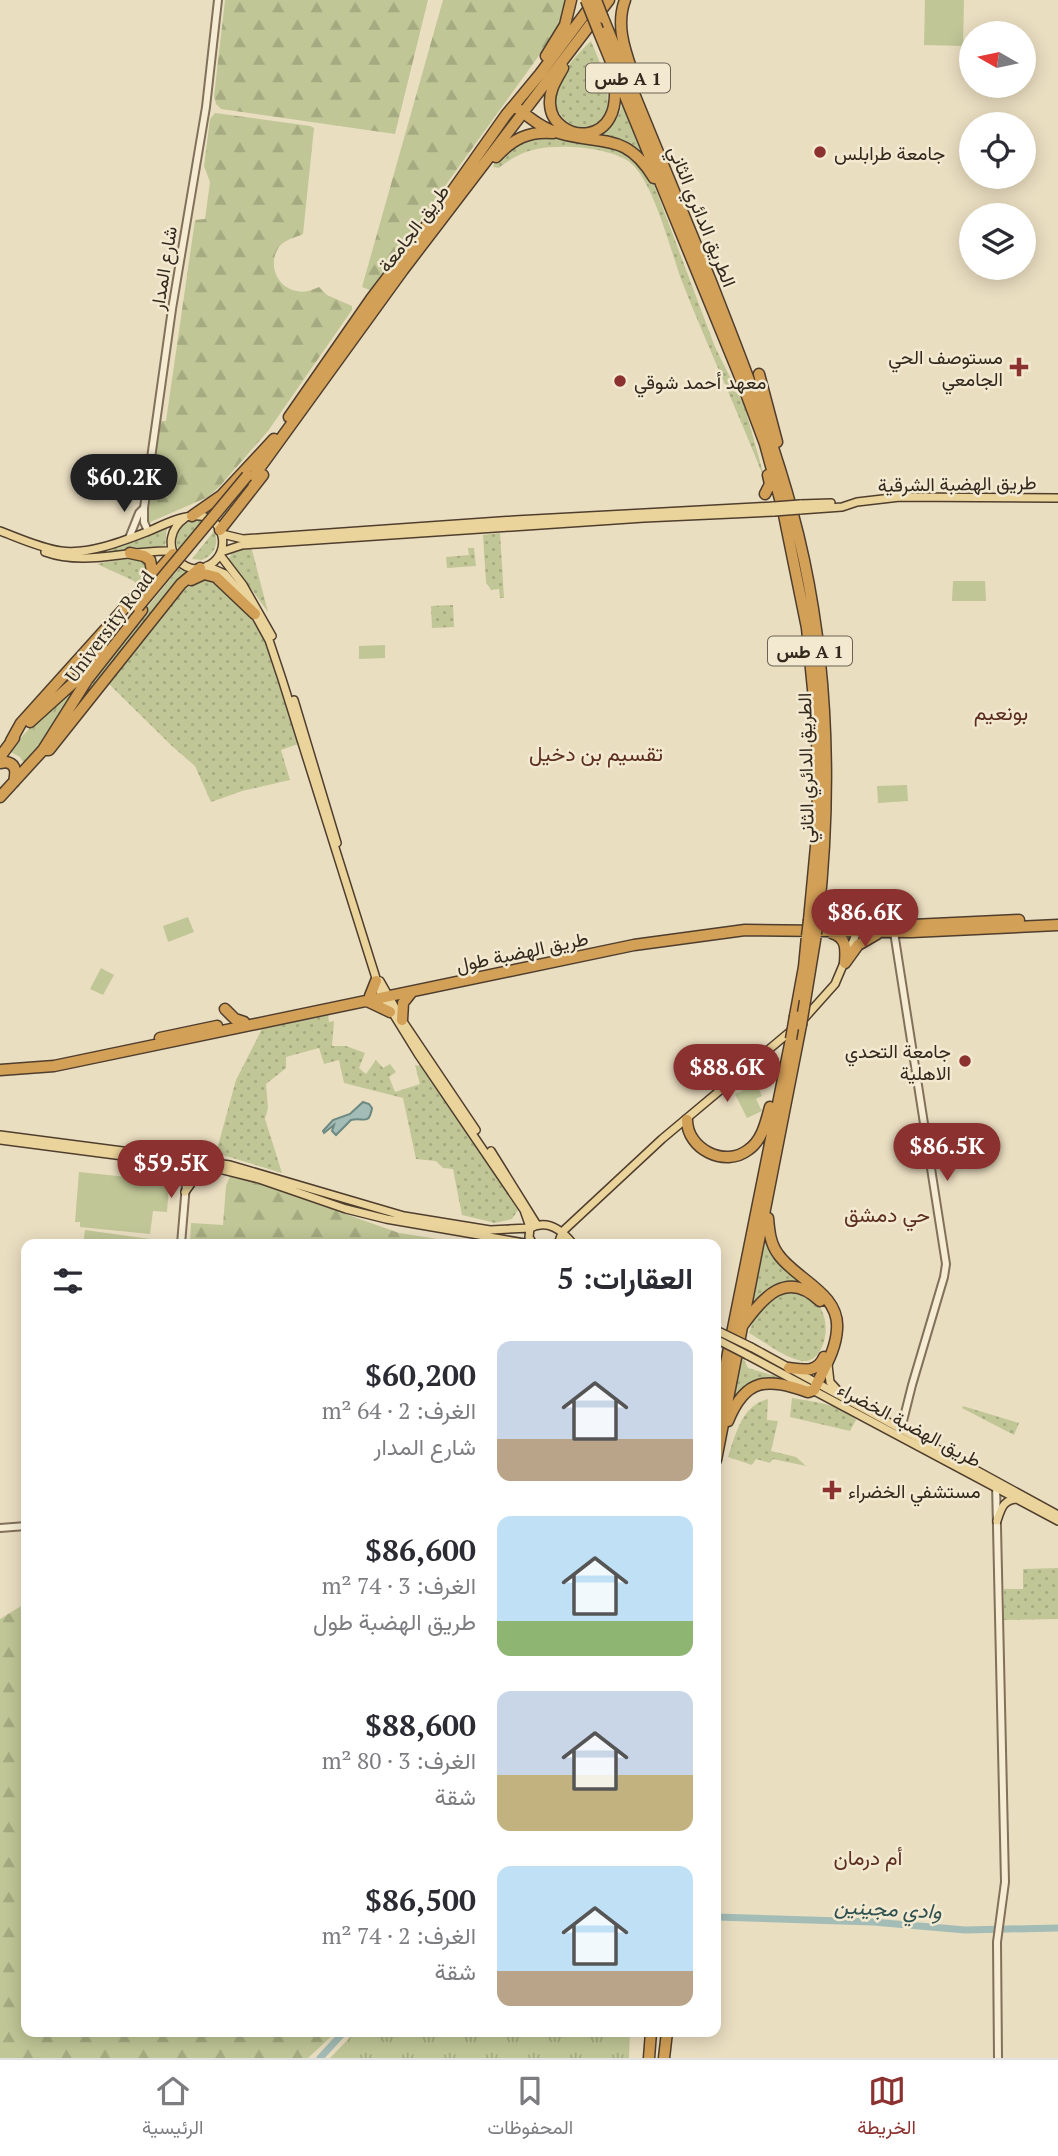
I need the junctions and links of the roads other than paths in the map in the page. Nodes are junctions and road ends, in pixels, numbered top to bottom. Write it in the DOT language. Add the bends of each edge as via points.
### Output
graph roads {
  1 [pos="218,0"];
  2 [pos="571,0"];
  3 [pos="586,0"];
  4 [pos="596,0"];
  5 [pos="609,0"];
  6 [pos="625,0"];
  7 [pos="600,34"];
  8 [pos="568,55"];
  9 [pos="518,108"];
  10 [pos="506,115"];
  11 [pos="560,134"];
  12 [pos="652,139"];
  13 [pos="475,176"];
  14 [pos="670,205"];
  15 [pos="760,373"];
  16 [pos="745,390"];
  17 [pos="297,416"];
  18 [pos="274,439"];
  19 [pos="777,457"];
  20 [pos="249,478"];
  21 [pos="765,494"];
  22 [pos="1058,498"];
  23 [pos="144,508"];
  24 [pos="774,509"];
  25 [pos="188,517"];
  26 [pos="148,531"];
  27 [pos="221,532"];
  28 [pos="0,533"];
  29 [pos="128,538"];
  30 [pos="108,544"];
  31 [pos="130,553"];
  32 [pos="173,553"];
  33 [pos="220,554"];
  34 [pos="113,555"];
  35 [pos="203,567"];
  36 [pos="153,576"];
  37 [pos="169,598"];
  38 [pos="140,608"];
  39 [pos="255,614"];
  40 [pos="284,678"];
  41 [pos="11,741"];
  42 [pos="43,750"];
  43 [pos="0,757"];
  44 [pos="0,763"];
  45 [pos="14,782"];
  46 [pos="0,797"];
  47 [pos="1058,918"];
  48 [pos="814,919"];
  49 [pos="1058,925"];
  50 [pos="859,928"];
  51 [pos="827,931"];
  52 [pos="889,932"];
  53 [pos="845,963"];
  54 [pos="376,981"];
  55 [pos="411,993"];
  56 [pos="380,997"];
  57 [pos="225,1009"];
  58 [pos="390,1012"];
  59 [pos="402,1020"];
  60 [pos="244,1022"];
  61 [pos="420,1053"];
  62 [pos="0,1068"];
  63 [pos="785,1070"];
  64 [pos="684,1123"];
  65 [pos="0,1137"];
  66 [pos="188,1161"];
  67 [pos="215,1168"];
  68 [pos="185,1192"];
  69 [pos="348,1205"];
  70 [pos="767,1205"];
  71 [pos="524,1210"];
  72 [pos="532,1227"];
  73 [pos="516,1229"];
  74 [pos="466,1230"];
  75 [pos="560,1231"];
  76 [pos="181,1239"];
  77 [pos="508,1239"];
  78 [pos="530,1239"];
  79 [pos="559,1239"];
  80 [pos="568,1239"];
  81 [pos="741,1328"];
  82 [pos="721,1333"];
  83 [pos="721,1341"];
  84 [pos="749,1351"];
  85 [pos="726,1356"];
  86 [pos="829,1359"];
  87 [pos="721,1368"];
  88 [pos="789,1368"];
  89 [pos="721,1384"];
  90 [pos="815,1387"];
  91 [pos="858,1407"];
  92 [pos="901,1429"];
  93 [pos="721,1431"];
  94 [pos="721,1436"];
  95 [pos="996,1485"];
  96 [pos="1018,1499"];
  97 [pos="1058,1515"];
  98 [pos="997,1521"];
  99 [pos="1058,1521"];
  100 [pos="21,1526"];
  101 [pos="0,1528"];
  102 [pos="651,2037"];
  103 [pos="661,2037"];
  104 [pos="666,2037"];
  105 [pos="649,2058"];
  106 [pos="659,2058"];
  107 [pos="664,2058"];
  108 [pos="998,2058"];
  1 -- 23 [label="street, شارع المدار" via="206,107"];
  2 -- 10 [label="highway" via="558,37"];
  3 -- 7 [label="highway, bridge"];
  4 -- 9 [label="highway, طريق الجامعة"];
  4 -- 12 [label="highway, الطريق الدائري الثاني / طس A 1, bridge"];
  5 -- 8 [label="highway, طريق الجامعة"];
  6 -- 12 [label="highway" via="622,38"];
  7 -- 8 [label="highway" via="613,74 616,103 608,121 593,132 565,128 550,107 552,90"];
  7 -- 14 [label="highway, الطريق الدائري الثاني / طس A 1"];
  8 -- 9 [label="highway, طريق الجامعة"];
  9 -- 10 [label="highway, طريق الجامعة"];
  9 -- 11 [label="highway"];
  9 -- 13 [label="highway, طريق الجامعة"];
  10 -- 18 [label="highway, طريق الجامعة"];
  11 -- 13 [label="highway" via="534,132 516,138"];
  11 -- 14 [label="highway" via="627,148 642,159"];
  12 -- 19 [label="highway, الطريق الدائري الثاني / طس A 1"];
  13 -- 17 [label="highway, طريق الجامعة"];
  14 -- 16 [label="highway, الطريق الدائري الثاني / طس A 1"];
  15 -- 19 [label="highway"];
  16 -- 21 [label="highway" via="770,484"];
  16 -- 48 [label="highway, الطريق الدائري الثاني / طس A 1" via="783,509 810,652 819,800"];
  17 -- 20 [label="highway, طريق الجامعة"];
  17 -- 27 [label="highway" via="270,465"];
  18 -- 20 [label="highway, طريق الجامعة"];
  18 -- 25 [label="highway" via="222,495"];
  19 -- 48 [label="highway, الطريق الدائري الثاني / طس A 1" via="804,559 822,688 826,801"];
  20 -- 38 [label="highway, University Road, bridge"];
  22 -- 24 [label="main road, طريق الهضبة الشرقية, bridge" via="900,497"];
  23 -- 26 [label="street"];
  23 -- 29 [label="street, شارع المدار"];
  24 -- 27 [label="main road" via="515,520 243,539"];
  24 -- 33 [label="main road" via="242,545"];
  25 -- 26 [label="main road"];
  25 -- 27 [label="main road" via="208,518"];
  25 -- 32 [label="main road" via="171,536"];
  26 -- 29 [label="main road"];
  27 -- 33 [label="main road"];
  28 -- 30 [label="main road" via="63,552"];
  28 -- 34 [label="main road" via="69,559"];
  29 -- 30 [label="main road"];
  30 -- 34 [label="main road" via="106,550"];
  31 -- 32 [label="main road"];
  31 -- 34 [label="main road"];
  31 -- 36 [label="highway" via="150,560"];
  32 -- 35 [label="main road" via="184,565"];
  32 -- 36 [label="highway"];
  33 -- 35 [label="main road"];
  33 -- 40 [label="main road" via="265,621"];
  35 -- 37 [label="highway"];
  35 -- 39 [label="main road" via="225,574"];
  36 -- 41 [label="highway" via="27,716"];
  37 -- 39 [label="highway" via="192,580 209,574"];
  37 -- 42 [label="highway" via="49,750"];
  38 -- 41 [label="highway, University Road" via="81,676"];
  38 -- 42 [label="highway, University Road"];
  39 -- 40 [label="main road"];
  40 -- 54 [label="main road"];
  40 -- 56 [label="main road" via="373,961"];
  41 -- 43 [label="highway, University Road"];
  42 -- 45 [label="highway, University Road"];
  44 -- 45 [label="highway" via="14,766"];
  45 -- 46 [label="highway, University Road"];
  47 -- 50 [label="highway, طريق الهضبة طول"];
  48 -- 63 [label="highway, الطريق الدائري الثاني, bridge"];
  48 -- 70 [label="highway, الطريق الدائري الثاني, bridge" via="801,1025"];
  49 -- 52 [label="highway, طريق الهضبة طول"];
  50 -- 51 [label="highway, طريق الهضبة طول"];
  50 -- 52 [label="highway, طريق الهضبة طول"];
  50 -- 53 [label="main road"];
  50 -- 56 [label="highway, طريق الهضبة طول" via="738,928 677,934"];
  51 -- 53 [label="highway" via="844,940"];
  51 -- 55 [label="highway, طريق الهضبة طول" via="745,930 686,936"];
  52 -- 53 [label="highway" via="865,939"];
  52 -- 92 [label="street" via="924,1113 946,1269"];
  53 -- 64 [label="main road" via="835,984 812,1011"];
  54 -- 56 [label="highway"];
  55 -- 56 [label="highway, طريق الهضبة طول"];
  55 -- 59 [label="highway" via="403,1003"];
  56 -- 58 [label="highway"];
  56 -- 58 [label="main road"];
  56 -- 59 [label="main road"];
  56 -- 60 [label="highway, طريق الهضبة طول"];
  56 -- 62 [label="highway, طريق الهضبة طول" via="54,1066"];
  57 -- 60 [label="highway"];
  58 -- 61 [label="main road"];
  59 -- 61 [label="main road"];
  60 -- 62 [label="highway, طريق الهضبة طول" via="46,1063"];
  61 -- 71 [label="main road"];
  61 -- 72 [label="main road" via="514,1185"];
  63 -- 64 [label="highway" via="761,1134 750,1150 720,1157 707,1152"];
  63 -- 85 [label="highway, الطريق الدائري الثاني"];
  64 -- 75 [label="main road"];
  65 -- 66 [label="main road"];
  66 -- 67 [label="main road"];
  66 -- 68 [label="street"];
  66 -- 69 [label="main road" via="250,1169"];
  67 -- 68 [label="main road" via="195,1178"];
  67 -- 69 [label="main road"];
  68 -- 76 [label="street"];
  69 -- 74 [label="main road"];
  70 -- 81 [label="highway, الطريق الدائري الثاني"];
  70 -- 86 [label="highway" via="769,1231 778,1255 817,1289 835,1313 837,1331"];
  71 -- 72 [label="main road"];
  71 -- 73 [label="main road"];
  72 -- 73 [label="main road"];
  72 -- 75 [label="main road" via="548,1225"];
  72 -- 78 [label="main road"];
  73 -- 74 [label="main road"];
  74 -- 77 [label="main road"];
  75 -- 79 [label="main road"];
  75 -- 80 [label="main road"];
  81 -- 88 [label="highway" via="775,1291 796,1288 816,1297 832,1324 826,1354 812,1369"];
  81 -- 93 [label="highway, الطريق الدائري الثاني"];
  82 -- 84 [label="main road, bridge"];
  83 -- 84 [label="main road, bridge"];
  84 -- 88 [label="main road, طريق الهضبة الخضراء"];
  84 -- 90 [label="main road, طريق الهضبة الخضراء"];
  85 -- 87 [label="highway"];
  85 -- 89 [label="highway, الطريق الدائري الثاني"];
  86 -- 90 [label="highway"];
  86 -- 91 [label="main road" via="830,1382"];
  88 -- 90 [label="main road, طريق الهضبة الخضراء"];
  90 -- 91 [label="main road, طريق الهضبة الخضراء"];
  90 -- 94 [label="highway" via="808,1392 775,1383 756,1385 734,1404"];
  90 -- 95 [label="main road, طريق الهضبة الخضراء"];
  91 -- 92 [label="main road, طريق الهضبة الخضراء"];
  92 -- 95 [label="main road, طريق الهضبة الخضراء"];
  95 -- 96 [label="main road, طريق الهضبة الخضراء"];
  95 -- 97 [label="main road, طريق الهضبة الخضراء"];
  95 -- 98 [label="street"];
  96 -- 98 [label="main road" via="1004,1504"];
  96 -- 99 [label="main road, طريق الهضبة الخضراء"];
  98 -- 108 [label="street" via="1005,1858 997,1940"];
  100 -- 101 [label="street"];
  102 -- 105 [label="highway"];
  103 -- 106 [label="highway"];
  104 -- 107 [label="highway"];
}
